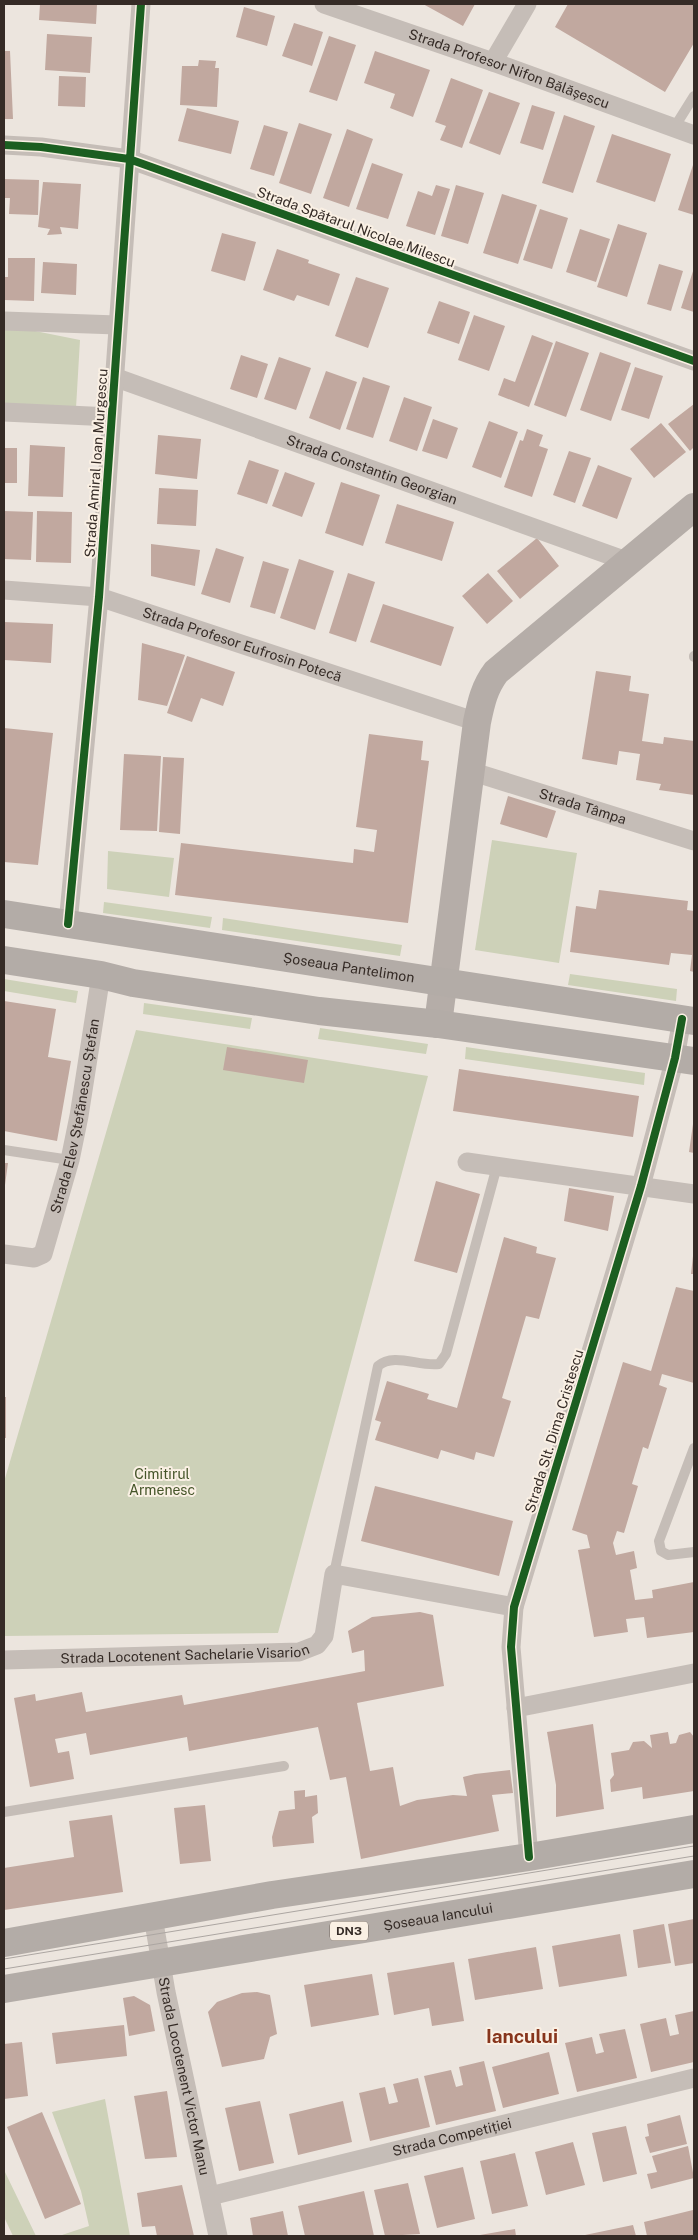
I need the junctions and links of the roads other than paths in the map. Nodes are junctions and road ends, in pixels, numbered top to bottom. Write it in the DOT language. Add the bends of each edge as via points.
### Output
graph roads {
  1 [pos="142,4"];
  2 [pos="324,4"];
  3 [pos="527,4"];
  4 [pos="493,62"];
  5 [pos="694,96"];
  6 [pos="674,128"];
  7 [pos="694,135"];
  8 [pos="4,145"];
  9 [pos="129,159"];
  10 [pos="4,321"];
  11 [pos="117,325"];
  12 [pos="694,361"];
  13 [pos="114,377"];
  14 [pos="4,412"];
  15 [pos="111,417"];
  16 [pos="694,507"];
  17 [pos="629,562"];
  18 [pos="4,590"];
  19 [pos="99,597"];
  20 [pos="477,722"];
  21 [pos="470,771"];
  22 [pos="694,842"];
  23 [pos="4,914"];
  24 [pos="68,924"];
  25 [pos="4,960"];
  26 [pos="101,975"];
  27 [pos="444,982"];
  28 [pos="688,1020"];
  29 [pos="438,1024"];
  30 [pos="684,1060"];
  31 [pos="4,1150"];
  32 [pos="70,1160"];
  33 [pos="467,1162"];
  34 [pos="497,1166"];
  35 [pos="641,1186"];
  36 [pos="694,1194"];
  37 [pos="4,1254"];
  38 [pos="694,1448"];
  39 [pos="694,1552"];
  40 [pos="334,1574"];
  41 [pos="514,1607"];
  42 [pos="4,1660"];
  43 [pos="694,1674"];
  44 [pos="516,1708"];
  45 [pos="284,1766"];
  46 [pos="4,1812"];
  47 [pos="694,1829"];
  48 [pos="529,1857"];
  49 [pos="694,1874"];
  50 [pos="153,1917"];
  51 [pos="4,1943"];
  52 [pos="161,1963"];
  53 [pos="4,1989"];
  54 [pos="694,2078"];
  55 [pos="210,2196"];
  56 [pos="218,2236"];
  1 -- 9 [label="street, Strada Amiral Ioan Murgescu"];
  2 -- 4 [label="street, Strada Profesor Nifon Bălășescu"];
  3 -- 4 [label="street"];
  4 -- 6 [label="street, Strada Profesor Nifon Bălășescu"];
  5 -- 6 [label="lane"];
  6 -- 7 [label="street, Strada Profesor Nifon Bălășescu"];
  8 -- 9 [label="street, Strada Spătarul Nicolae Milescu"];
  9 -- 11 [label="street, Strada Amiral Ioan Murgescu"];
  9 -- 12 [label="street, Strada Spătarul Nicolae Milescu"];
  10 -- 11 [label="street"];
  11 -- 13 [label="street, Strada Amiral Ioan Murgescu"];
  13 -- 15 [label="street, Strada Amiral Ioan Murgescu"];
  13 -- 17 [label="street, Strada Constantin Georgian"];
  14 -- 15 [label="street"];
  15 -- 19 [label="street, Strada Amiral Ioan Murgescu"];
  16 -- 17 [label="main road"];
  17 -- 20 [label="main road" via="496,672 481,698"];
  18 -- 19 [label="street, Strada Profesor Eufrosin Potecă"];
  19 -- 20 [label="street, Strada Profesor Eufrosin Potecă"];
  19 -- 24 [label="street, Strada Amiral Ioan Murgescu"];
  20 -- 21 [label="main road"];
  21 -- 22 [label="street, Strada Tâmpa"];
  21 -- 27 [label="main road"];
  23 -- 24 [label="main road, Șoseaua Pantelimon"];
  24 -- 27 [label="main road, Șoseaua Pantelimon"];
  25 -- 26 [label="main road"];
  26 -- 29 [label="main road" via="133,983 319,1011"];
  26 -- 32 [label="street, Strada Elev Ștefănescu Ștefan" via="80,1116"];
  27 -- 28 [label="main road, Șoseaua Pantelimon"];
  27 -- 29 [label="main road"];
  28 -- 30 [label="street, Strada Slt. Dima Cristescu"];
  29 -- 30 [label="main road"];
  30 -- 35 [label="street, Strada Slt. Dima Cristescu"];
  31 -- 32 [label="lane"];
  32 -- 37 [label="street, Strada Elev Ștefănescu Ștefan" via="43,1254 34,1258"];
  33 -- 34 [label="street"];
  34 -- 35 [label="street"];
  34 -- 40 [label="lane" via="446,1354 439,1364 391,1359 378,1366"];
  35 -- 36 [label="street"];
  35 -- 41 [label="street, Strada Slt. Dima Cristescu"];
  38 -- 39 [label="lane" via="659,1541 660,1551 668,1555"];
  40 -- 41 [label="street"];
  40 -- 42 [label="street, Strada Locotenent Sachelarie Visarion" via="324,1636 317,1645 300,1652"];
  41 -- 44 [label="street, Strada Slt. Dima Cristescu" via="511,1646"];
  43 -- 44 [label="street"];
  44 -- 48 [label="street, Strada Slt. Dima Cristescu"];
  45 -- 46 [label="lane"];
  47 -- 48 [label="main road"];
  48 -- 50 [label="main road" via="272,1895"];
  49 -- 52 [label="main road, Șoseaua Iancului / DN3"];
  50 -- 51 [label="main road"];
  50 -- 52 [label="street, Strada Locotenent Victor Manu"];
  52 -- 53 [label="main road, Șoseaua Iancului / DN3"];
  52 -- 55 [label="street, Strada Locotenent Victor Manu"];
  54 -- 55 [label="street, Strada Competiției"];
  55 -- 56 [label="street, Strada Locotenent Victor Manu"];
}
